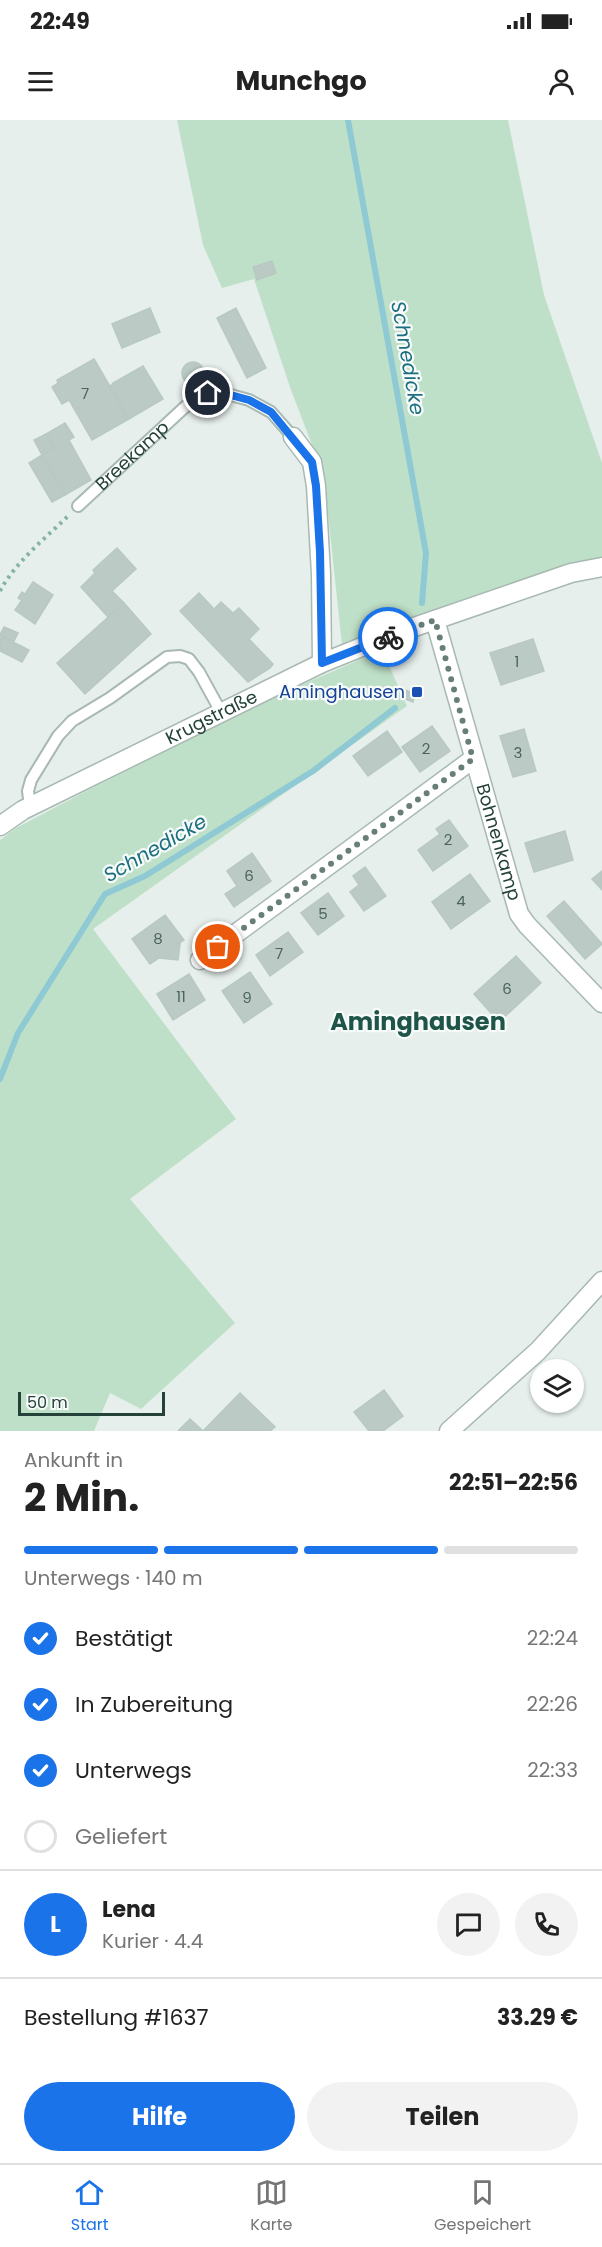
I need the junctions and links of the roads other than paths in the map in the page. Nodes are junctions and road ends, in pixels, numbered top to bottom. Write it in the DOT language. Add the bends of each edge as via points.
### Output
graph roads {
  1 [pos="294,437"];
  2 [pos="78,506"];
  3 [pos="602,567"];
  4 [pos="435,620"];
  5 [pos="322,663"];
  6 [pos="220,712"];
  7 [pos="473,759"];
  8 [pos="30,806"];
  9 [pos="0,826"];
  10 [pos="200,960"];
  11 [pos="602,1003"];
  12 [pos="602,1281"];
  13 [pos="450,1431"];
  1 -- 2 [label="lane, Breekamp" via="271,412 249,400 208,393 186,406"];
  1 -- 5 [label="street, Breekamp" via="312,462 316,486"];
  3 -- 4 [label="street, Krugstraße" via="571,573"];
  4 -- 5 [label="street, Krugstraße"];
  4 -- 7 [label="street, Bohnenkamp"];
  5 -- 6 [label="street, Krugstraße"];
  6 -- 8 [label="street, Krugstraße"];
  6 -- 8 [label="lane" via="189,659 167,657 72,721 58,736 31,780"];
  7 -- 10 [label="street"];
  7 -- 11 [label="street, Bohnenkamp" via="519,914"];
  8 -- 9 [label="street, Krugstraße"];
  12 -- 13 [label="street" via="538,1351"];
}
